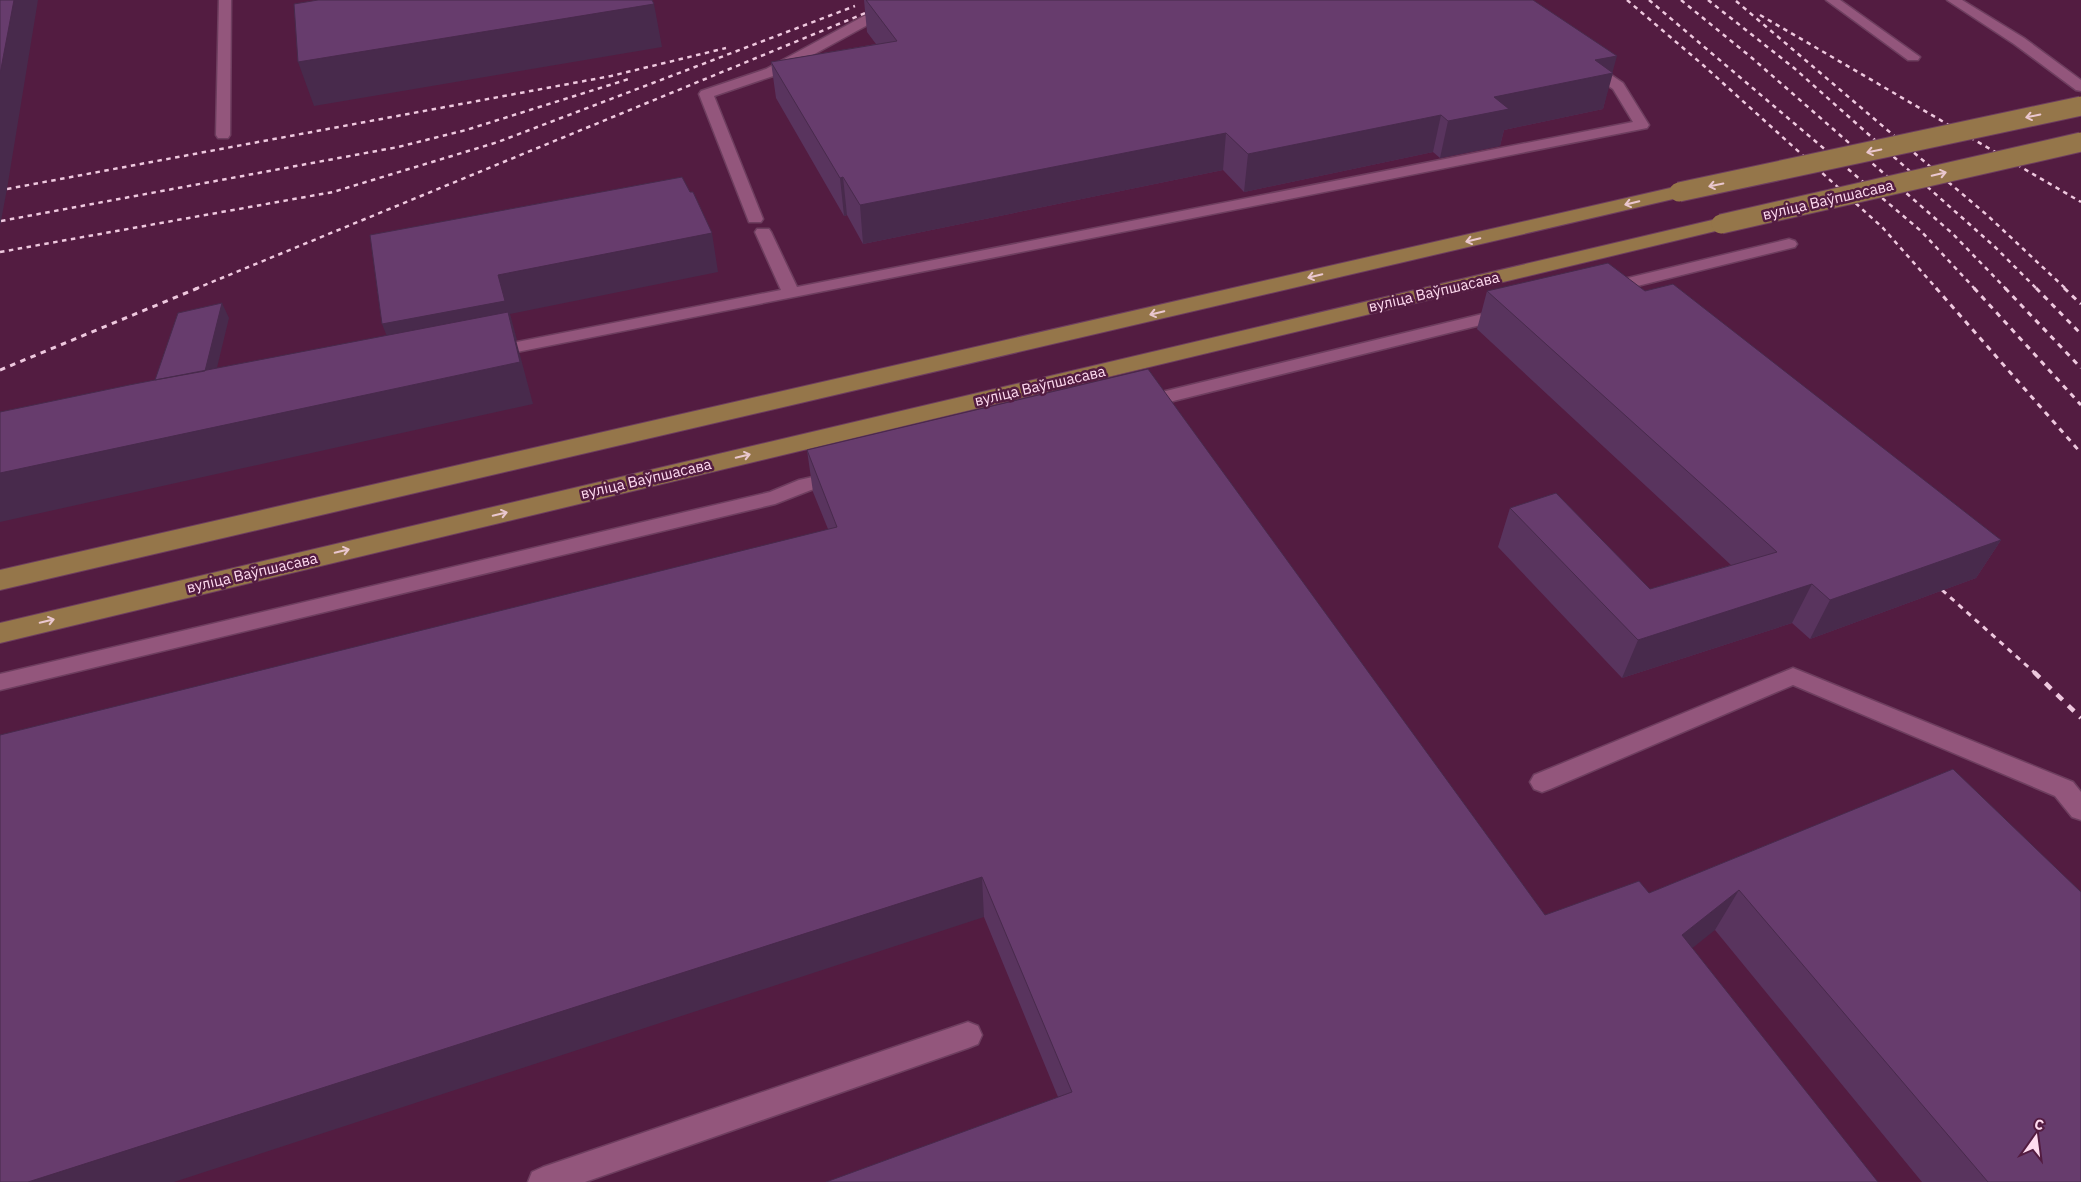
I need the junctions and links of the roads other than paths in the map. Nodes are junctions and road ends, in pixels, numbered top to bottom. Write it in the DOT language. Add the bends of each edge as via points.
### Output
graph roads {
  1 [pos="225,0"];
  2 [pos="1832,0"];
  3 [pos="1953,0"];
  4 [pos="905,12"];
  5 [pos="1570,54"];
  6 [pos="1913,57"];
  7 [pos="2081,87"];
  8 [pos="2081,106"];
  9 [pos="223,135"];
  10 [pos="2081,142"];
  11 [pos="1789,244"];
  12 [pos="790,293"];
  13 [pos="1586,294"];
  14 [pos="1529,308"];
  15 [pos="478,355"];
  16 [pos="1124,407"];
  17 [pos="854,473"];
  18 [pos="0,580"];
  19 [pos="0,632"];
  20 [pos="0,682"];
  21 [pos="1542,782"];
  22 [pos="2081,810"];
  23 [pos="968,1035"];
  24 [pos="543,1182"];
  1 -- 9 [label="lane"];
  2 -- 6 [label="lane"];
  3 -- 7 [label="lane" via="2020,41"];
  4 -- 12 [label="lane" via="869,19 771,72 706,94 759,226"];
  5 -- 12 [label="lane" via="1618,86 1642,125"];
  8 -- 18 [label="main road, one-way, bridge" via="1679,192"];
  19 -- 10 [label="main road, вуліца Ваўпшасава, one-way, bridge" via="1721,224"];
  11 -- 13 [label="lane"];
  12 -- 15 [label="lane"];
  14 -- 16 [label="lane"];
  17 -- 20 [label="lane" via="775,496"];
  21 -- 22 [label="lane" via="1793,676 2064,789"];
  23 -- 24 [label="lane"];
}
